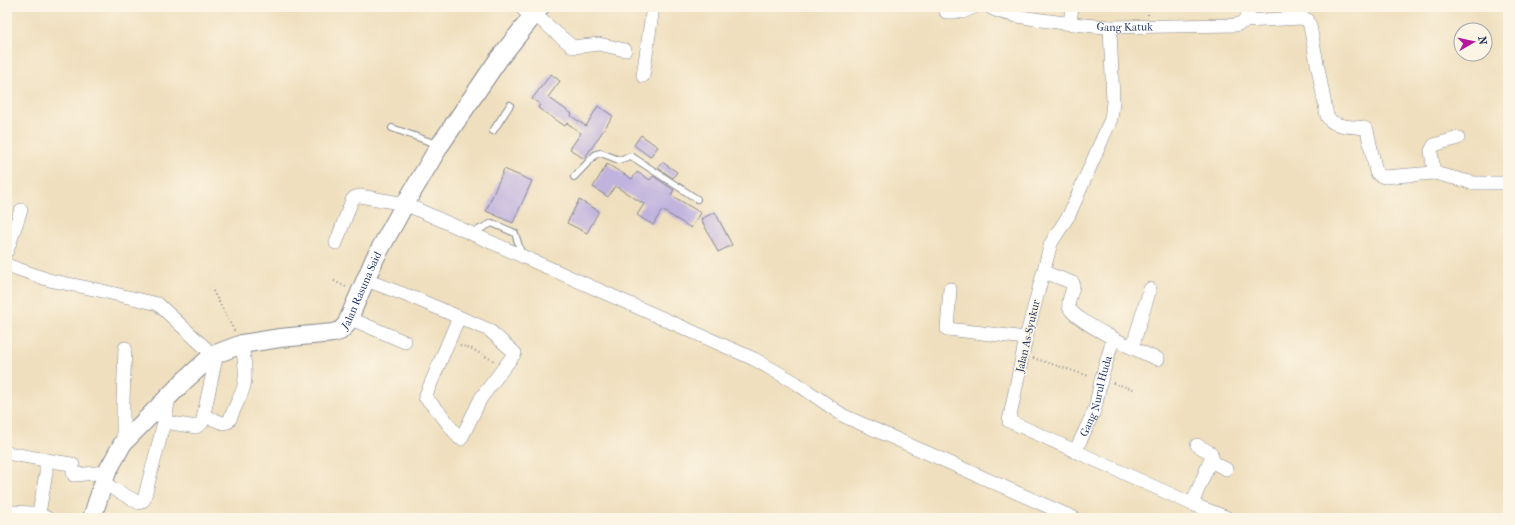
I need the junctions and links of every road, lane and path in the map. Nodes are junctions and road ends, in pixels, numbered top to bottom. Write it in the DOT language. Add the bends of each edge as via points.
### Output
graph roads {
  1 [pos="653,7"];
  2 [pos="974,7"];
  3 [pos="990,7"];
  4 [pos="1072,7"];
  5 [pos="1248,7"];
  6 [pos="531,11"];
  7 [pos="946,12"];
  8 [pos="1246,20"];
  9 [pos="1070,24"];
  10 [pos="1110,27"];
  11 [pos="625,50"];
  12 [pos="643,76"];
  13 [pos="510,105"];
  14 [pos="392,128"];
  15 [pos="493,131"];
  16 [pos="1458,138"];
  17 [pos="440,145"];
  18 [pos="1434,173"];
  19 [pos="574,177"];
  20 [pos="1508,183"];
  21 [pos="697,199"];
  22 [pos="405,204"];
  23 [pos="21,210"];
  24 [pos="471,233"];
  25 [pos="336,243"];
  26 [pos="7,251"];
  27 [pos="522,256"];
  28 [pos="7,265"];
  29 [pos="1044,272"];
  30 [pos="366,280"];
  31 [pos="1150,289"];
  32 [pos="950,290"];
  33 [pos="213,291"];
  34 [pos="459,317"];
  35 [pos="349,318"];
  36 [pos="1026,338"];
  37 [pos="1113,339"];
  38 [pos="405,342"];
  39 [pos="448,342"];
  40 [pos="242,344"];
  41 [pos="125,348"];
  42 [pos="1132,348"];
  43 [pos="215,354"];
  44 [pos="1023,354"];
  45 [pos="1158,360"];
  46 [pos="504,367"];
  47 [pos="1101,380"];
  48 [pos="1133,389"];
  49 [pos="169,398"];
  50 [pos="204,416"];
  51 [pos="165,422"];
  52 [pos="123,443"];
  53 [pos="1197,445"];
  54 [pos="1075,452"];
  55 [pos="7,453"];
  56 [pos="46,460"];
  57 [pos="1210,461"];
  58 [pos="1226,469"];
  59 [pos="105,478"];
  60 [pos="1192,504"];
  61 [pos="13,514"];
  62 [pos="43,516"];
  63 [pos="92,518"];
  64 [pos="1074,518"];
  65 [pos="1228,518"];
  1 -- 12 [label="street"];
  2 -- 7 [label="street" via="963,12"];
  3 -- 9 [label="street, Gang Katuk" via="997,12"];
  4 -- 9 [label="street"];
  5 -- 8 [label="street"];
  6 -- 11 [label="street" via="573,47 599,44"];
  6 -- 17 [label="main road, Jalan Rasuna Said"];
  8 -- 10 [label="street, Gang Katuk" via="1236,25"];
  8 -- 18 [label="street, Gang Katuk" via="1308,20 1330,122 1367,130 1376,172 1384,178"];
  9 -- 10 [label="street, Gang Katuk"];
  10 -- 29 [label="street, Jalan As-Syukur" via="1114,102 1111,119 1069,215 1051,243"];
  13 -- 15 [label="lane"];
  14 -- 17 [label="lane"];
  16 -- 18 [label="street" via="1434,145 1431,151"];
  17 -- 22 [label="main road, Jalan Rasuna Said"];
  18 -- 20 [label="street" via="1474,183"];
  19 -- 21 [label="lane" via="596,154 601,153 619,160 631,156"];
  22 -- 24 [label="street"];
  22 -- 25 [label="street" via="355,197"];
  22 -- 30 [label="main road, Jalan Rasuna Said" via="375,258"];
  23 -- 26 [label="street"];
  24 -- 27 [label="street"];
  24 -- 27 [label="lane" via="492,223 515,233"];
  27 -- 64 [label="street" via="754,359 796,383 844,416"];
  28 -- 43 [label="street" via="49,280 158,304"];
  29 -- 36 [label="street, Jalan As-Syukur"];
  29 -- 37 [label="street" via="1074,283 1069,308 1074,314"];
  30 -- 34 [label="street"];
  30 -- 35 [label="main road, Jalan Rasuna Said"];
  31 -- 42 [label="street"];
  32 -- 36 [label="street" via="947,328"];
  33 -- 40 [label="path"];
  34 -- 39 [label="street"];
  34 -- 46 [label="street" via="489,330 515,353"];
  35 -- 38 [label="street"];
  35 -- 40 [label="main road, Jalan Rasuna Said" via="340,331 333,333"];
  36 -- 44 [label="street, Jalan As-Syukur"];
  37 -- 42 [label="street"];
  37 -- 47 [label="street, Gang Nurul Huda"];
  39 -- 46 [label="path" via="472,349"];
  39 -- 46 [label="street" via="425,397 458,438 461,439 481,398"];
  40 -- 43 [label="main road, Jalan Rasuna Said"];
  40 -- 50 [label="street" via="245,381 230,419 223,423"];
  41 -- 52 [label="street"];
  42 -- 45 [label="street"];
  43 -- 49 [label="main road, Jalan Rasuna Said"];
  43 -- 50 [label="street"];
  44 -- 47 [label="path"];
  44 -- 54 [label="street, Jalan As-Syukur" via="1009,421"];
  47 -- 48 [label="path"];
  47 -- 54 [label="street, Gang Nurul Huda" via="1095,410"];
  49 -- 51 [label="street"];
  49 -- 52 [label="main road, Jalan Rasuna Said"];
  50 -- 51 [label="street" via="202,423 196,427"];
  51 -- 59 [label="street" via="142,502"];
  52 -- 59 [label="main road, Jalan Rasuna Said"];
  53 -- 57 [label="street" via="1211,453"];
  54 -- 60 [label="street, Jalan As-Syukur"];
  55 -- 56 [label="street"];
  56 -- 59 [label="street" via="73,465 74,475"];
  56 -- 62 [label="street"];
  57 -- 58 [label="street"];
  57 -- 60 [label="street"];
  59 -- 63 [label="main road, Jalan Rasuna Said"];
  60 -- 65 [label="street, Jalan As-Syukur"];
  61 -- 62 [label="street"];
}
